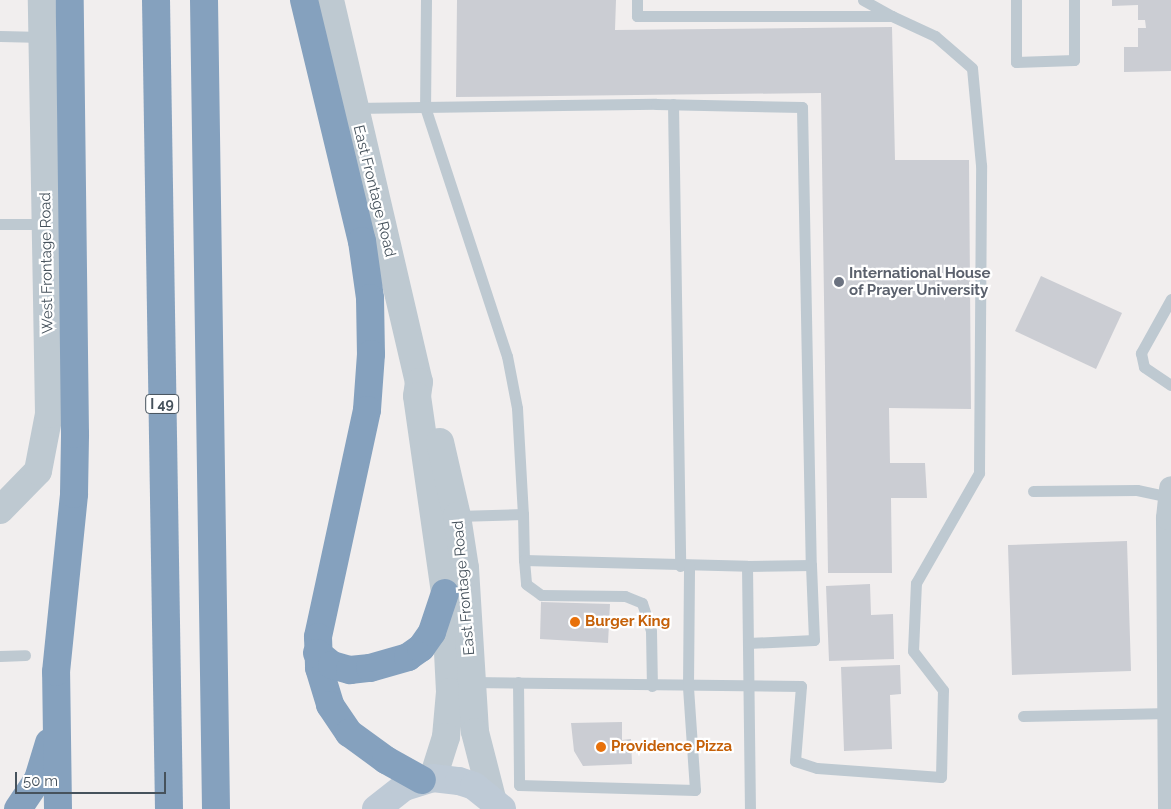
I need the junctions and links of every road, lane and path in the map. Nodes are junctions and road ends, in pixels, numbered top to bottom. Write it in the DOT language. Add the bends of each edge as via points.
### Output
graph roads {
  1 [pos="42,0"];
  2 [pos="70,0"];
  3 [pos="156,0"];
  4 [pos="204,0"];
  5 [pos="304,0"];
  6 [pos="330,0"];
  7 [pos="426,0"];
  8 [pos="637,0"];
  9 [pos="863,0"];
  10 [pos="1016,0"];
  11 [pos="1074,0"];
  12 [pos="892,16"];
  13 [pos="0,36"];
  14 [pos="43,37"];
  15 [pos="673,104"];
  16 [pos="425,107"];
  17 [pos="354,108"];
  18 [pos="0,224"];
  19 [pos="46,224"];
  20 [pos="1171,299"];
  21 [pos="419,382"];
  22 [pos="1171,385"];
  23 [pos="1033,491"];
  24 [pos="1171,494"];
  25 [pos="0,510"];
  26 [pos="523,514"];
  27 [pos="458,516"];
  28 [pos="524,560"];
  29 [pos="811,565"];
  30 [pos="685,566"];
  31 [pos="747,566"];
  32 [pos="445,593"];
  33 [pos="748,643"];
  34 [pos="318,653"];
  35 [pos="25,655"];
  36 [pos="0,656"];
  37 [pos="472,682"];
  38 [pos="518,682"];
  39 [pos="652,686"];
  40 [pos="688,686"];
  41 [pos="748,687"];
  42 [pos="1170,703"];
  43 [pos="1023,716"];
  44 [pos="56,729"];
  45 [pos="428,779"];
  46 [pos="497,803"];
  47 [pos="375,808"];
  48 [pos="18,809"];
  49 [pos="58,809"];
  50 [pos="169,809"];
  51 [pos="216,809"];
  52 [pos="750,809"];
  53 [pos="1170,809"];
  1 -- 14 [label="street, West Frontage Road"];
  2 -- 44 [label="highway" via="74,494 58,640"];
  3 -- 50 [label="highway, I 49"];
  4 -- 51 [label="highway"];
  5 -- 34 [label="highway" via="362,242 370,298 371,354 366,410 318,637"];
  6 -- 17 [label="street, East Frontage Road"];
  7 -- 16 [label="lane"];
  8 -- 12 [label="lane" via="637,16"];
  9 -- 12 [label="lane"];
  10 -- 11 [label="lane" via="1016,62 1074,60"];
  12 -- 41 [label="lane" via="935,36 972,68 981,164 979,473 916,583 912,650 943,690 941,776 817,768 795,760 801,686"];
  13 -- 14 [label="lane"];
  14 -- 19 [label="street, West Frontage Road"];
  15 -- 16 [label="lane"];
  15 -- 29 [label="lane" via="802,107"];
  15 -- 30 [label="lane"];
  16 -- 17 [label="lane"];
  16 -- 26 [label="lane" via="507,356 517,408"];
  17 -- 21 [label="street, East Frontage Road"];
  18 -- 19 [label="lane"];
  19 -- 25 [label="street, West Frontage Road" via="49,414 38,471"];
  20 -- 22 [label="lane" via="1141,353 1144,367"];
  21 -- 27 [label="street, East Frontage Road" via="427,393"];
  21 -- 32 [label="street, East Frontage Road" via="418,396"];
  23 -- 24 [label="lane" via="1137,490"];
  24 -- 42 [label="street"];
  26 -- 27 [label="lane"];
  26 -- 28 [label="lane"];
  27 -- 37 [label="street, East Frontage Road"];
  28 -- 30 [label="lane"];
  28 -- 39 [label="lane" via="526,584 541,595 625,596 642,603 651,631"];
  29 -- 31 [label="lane"];
  29 -- 33 [label="lane" via="814,640"];
  30 -- 31 [label="lane"];
  30 -- 40 [label="lane"];
  31 -- 33 [label="lane"];
  32 -- 34 [label="highway" via="432,632 421,648 408,657 350,670 332,665"];
  32 -- 45 [label="street, East Frontage Road" via="449,716"];
  33 -- 41 [label="lane"];
  34 -- 45 [label="highway" via="330,705 349,733 386,760"];
  35 -- 36 [label="lane"];
  37 -- 38 [label="lane"];
  37 -- 46 [label="street, East Frontage Road" via="476,732"];
  38 -- 39 [label="lane"];
  38 -- 40 [label="lane" via="519,785 695,790"];
  39 -- 40 [label="lane"];
  40 -- 41 [label="lane"];
  41 -- 52 [label="lane"];
  42 -- 43 [label="lane"];
  42 -- 53 [label="street"];
  44 -- 48 [label="highway" via="46,748 38,779"];
  44 -- 49 [label="highway"];
  45 -- 46 [label="main road" via="459,781"];
  45 -- 47 [label="main road" via="404,786"];
}
